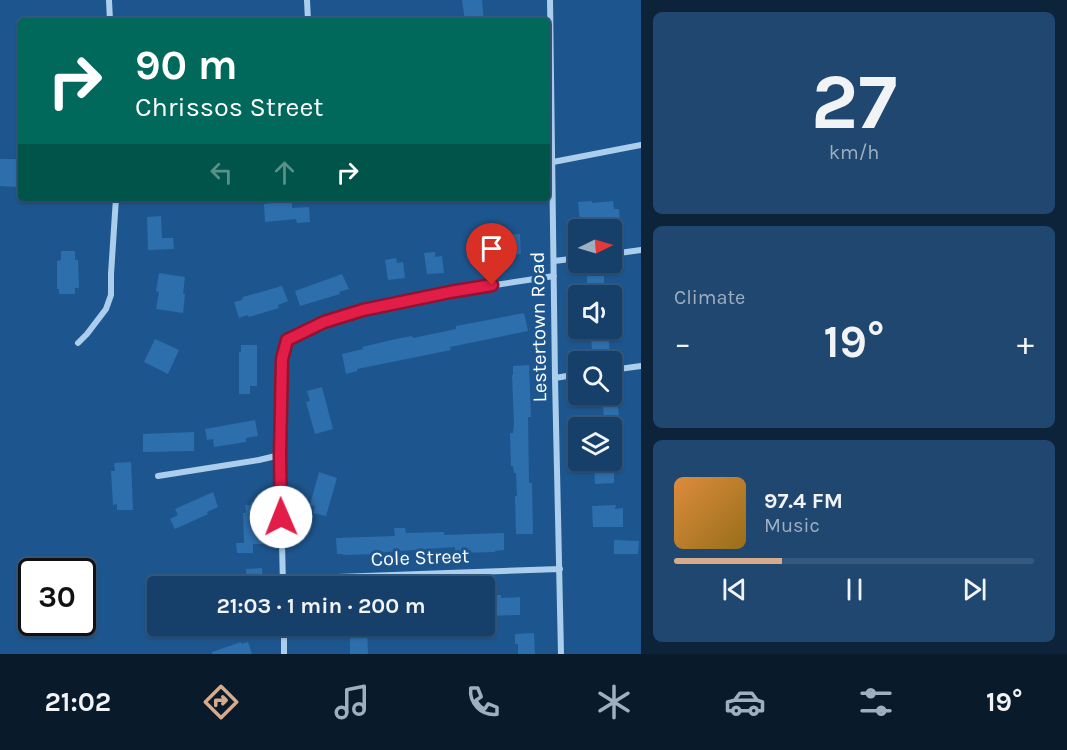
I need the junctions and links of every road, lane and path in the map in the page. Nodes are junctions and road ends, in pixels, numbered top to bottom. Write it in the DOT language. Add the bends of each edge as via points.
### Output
graph roads {
  1 [pos="109,0"];
  2 [pos="307,0"];
  3 [pos="550,0"];
  4 [pos="110,18"];
  5 [pos="308,18"];
  6 [pos="641,145"];
  7 [pos="553,162"];
  8 [pos="116,201"];
  9 [pos="641,250"];
  10 [pos="622,253"];
  11 [pos="568,259"];
  12 [pos="554,261"];
  13 [pos="554,276"];
  14 [pos="78,343"];
  15 [pos="641,366"];
  16 [pos="622,369"];
  17 [pos="568,376"];
  18 [pos="555,378"];
  19 [pos="280,455"];
  20 [pos="158,476"];
  21 [pos="560,569"];
  22 [pos="282,576"];
  23 [pos="365,576"];
  24 [pos="284,636"];
  25 [pos="284,654"];
  26 [pos="561,654"];
  1 -- 4 [label="street"];
  2 -- 5 [label="street"];
  3 -- 7 [label="street, Lestertown Road"];
  6 -- 7 [label="street"];
  7 -- 12 [label="street, Lestertown Road"];
  8 -- 14 [label="street" via="111,295 106,309"];
  9 -- 10 [label="street"];
  11 -- 12 [label="street"];
  12 -- 13 [label="street, Lestertown Road"];
  13 -- 18 [label="street, Lestertown Road"];
  13 -- 19 [label="street" via="363,310 324,322 287,340 282,359"];
  15 -- 16 [label="street"];
  17 -- 18 [label="street"];
  18 -- 21 [label="street, Lestertown Road"];
  19 -- 20 [label="street"];
  19 -- 22 [label="street"];
  21 -- 23 [label="street, Cole Street"];
  21 -- 26 [label="street, Lestertown Road"];
  24 -- 25 [label="street"];
}
